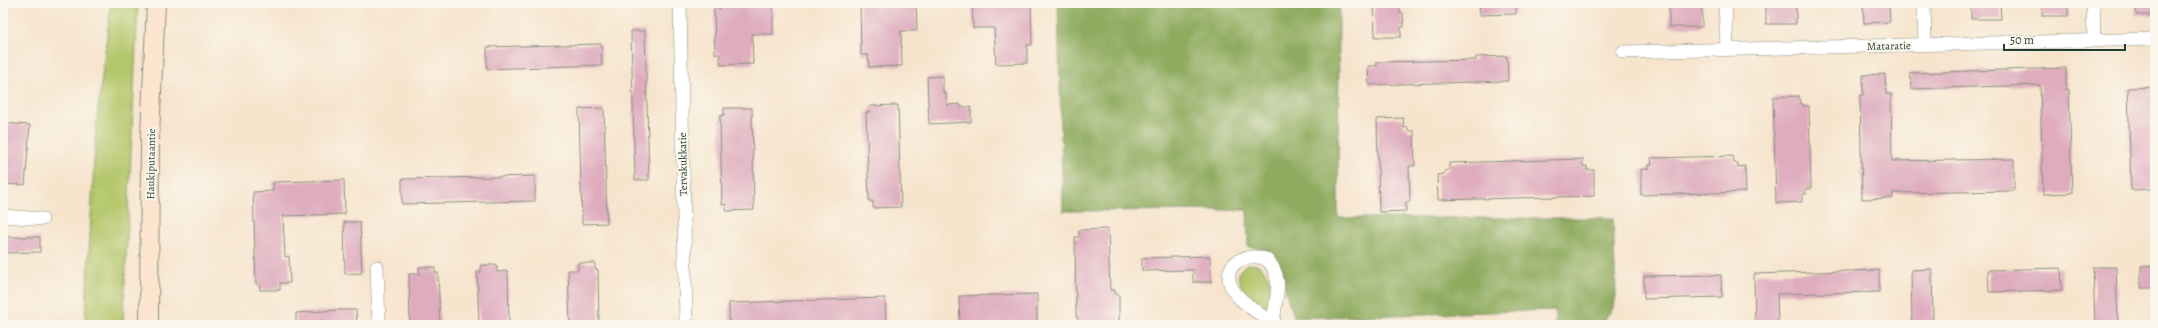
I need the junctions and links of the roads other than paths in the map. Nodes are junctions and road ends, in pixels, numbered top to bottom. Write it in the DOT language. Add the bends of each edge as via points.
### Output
graph roads {
  1 [pos="156,3"];
  2 [pos="680,3"];
  3 [pos="1725,3"];
  4 [pos="1924,3"];
  5 [pos="2093,3"];
  6 [pos="2155,39"];
  7 [pos="2094,41"];
  8 [pos="1925,45"];
  9 [pos="1727,48"];
  10 [pos="1623,52"];
  11 [pos="3,216"];
  12 [pos="42,219"];
  13 [pos="377,266"];
  14 [pos="1273,324"];
  15 [pos="149,325"];
  16 [pos="379,325"];
  17 [pos="686,325"];
  1 -- 15 [label="main road, Haukiputaantie" via="150,136"];
  2 -- 17 [label="street, Tervakukkatie"];
  3 -- 9 [label="street"];
  4 -- 8 [label="street"];
  5 -- 7 [label="street"];
  6 -- 7 [label="street, Mataratie"];
  7 -- 8 [label="street, Mataratie"];
  8 -- 9 [label="street, Mataratie"];
  9 -- 10 [label="street, Mataratie"];
  11 -- 12 [label="street"];
  13 -- 16 [label="street"];
  14 -- 14 [label="street" via="1278,281 1276,271 1266,259 1247,256 1238,260 1232,269 1231,287 1238,296"];
}
